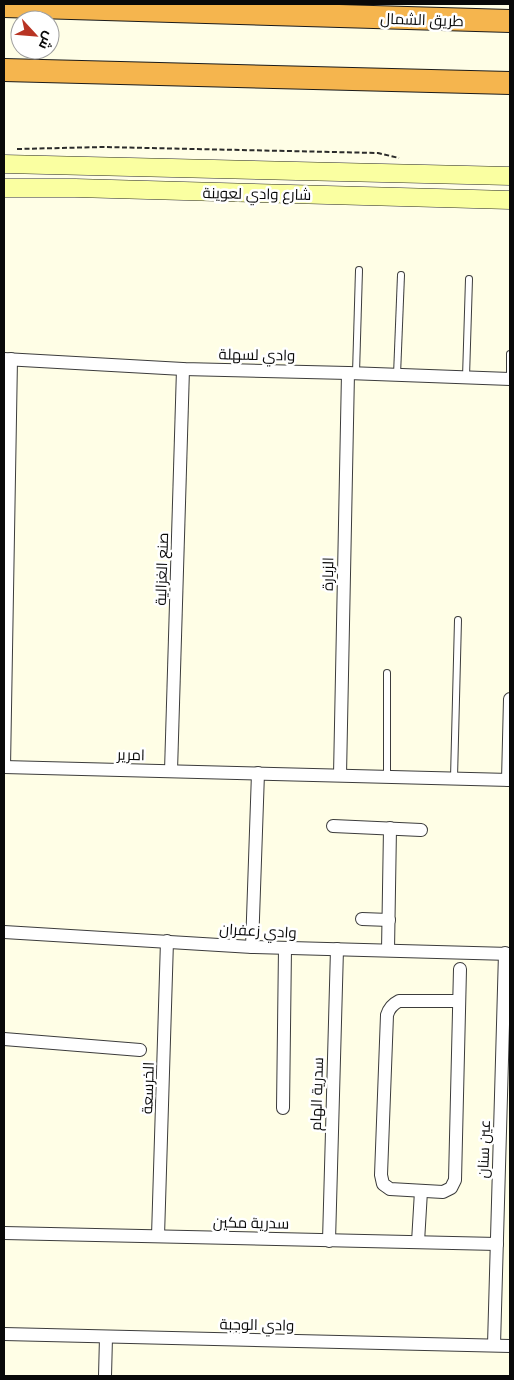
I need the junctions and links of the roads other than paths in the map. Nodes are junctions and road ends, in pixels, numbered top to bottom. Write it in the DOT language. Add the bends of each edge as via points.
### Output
graph roads {
  1 [pos="4,6"];
  2 [pos="510,21"];
  3 [pos="4,70"];
  4 [pos="510,82"];
  5 [pos="4,164"];
  6 [pos="510,176"];
  7 [pos="4,188"];
  8 [pos="510,200"];
  9 [pos="359,270"];
  10 [pos="401,275"];
  11 [pos="469,278"];
  12 [pos="510,354"];
  13 [pos="7,359"];
  14 [pos="183,369"];
  15 [pos="352,373"];
  16 [pos="397,374"];
  17 [pos="466,377"];
  18 [pos="510,379"];
  19 [pos="458,620"];
  20 [pos="387,673"];
  21 [pos="510,699"];
  22 [pos="4,767"];
  23 [pos="171,771"];
  24 [pos="258,773"];
  25 [pos="340,775"];
  26 [pos="388,776"];
  27 [pos="454,778"];
  28 [pos="509,780"];
  29 [pos="333,826"];
  30 [pos="390,828"];
  31 [pos="422,830"];
  32 [pos="362,919"];
  33 [pos="389,920"];
  34 [pos="4,932"];
  35 [pos="167,941"];
  36 [pos="252,947"];
  37 [pos="285,948"];
  38 [pos="337,949"];
  39 [pos="388,950"];
  40 [pos="507,954"];
  41 [pos="460,969"];
  42 [pos="459,1001"];
  43 [pos="4,1039"];
  44 [pos="140,1050"];
  45 [pos="283,1108"];
  46 [pos="421,1191"];
  47 [pos="4,1233"];
  48 [pos="158,1236"];
  49 [pos="329,1240"];
  50 [pos="418,1242"];
  51 [pos="497,1244"];
  52 [pos="4,1334"];
  53 [pos="106,1337"];
  54 [pos="494,1345"];
  55 [pos="510,1346"];
  56 [pos="105,1376"];
  1 -- 2 [label="highway, طريق الشمال"];
  3 -- 4 [label="highway"];
  5 -- 6 [label="main road, شارع وادي لعوينة"];
  7 -- 8 [label="main road, شارع وادي لعوينة"];
  9 -- 15 [label="lane"];
  10 -- 16 [label="lane"];
  11 -- 17 [label="lane"];
  12 -- 18 [label="lane"];
  13 -- 14 [label="street, وادي لسهلة"];
  13 -- 22 [label="street"];
  14 -- 15 [label="street, وادي لسهلة"];
  14 -- 23 [label="street, صنع الغزالية"];
  15 -- 16 [label="street, وادي لسهلة"];
  15 -- 25 [label="street, الزبارة"];
  16 -- 17 [label="street, وادي لسهلة"];
  17 -- 18 [label="street, وادي لسهلة"];
  19 -- 27 [label="lane"];
  20 -- 26 [label="lane"];
  21 -- 28 [label="street"];
  22 -- 23 [label="street, امرير"];
  23 -- 24 [label="street, امرير"];
  24 -- 25 [label="street, امرير"];
  24 -- 36 [label="street"];
  25 -- 26 [label="street, امرير"];
  26 -- 27 [label="street, امرير"];
  27 -- 28 [label="street, امرير"];
  29 -- 30 [label="street"];
  30 -- 31 [label="street"];
  30 -- 33 [label="street"];
  32 -- 33 [label="street"];
  33 -- 39 [label="street"];
  34 -- 35 [label="street, وادي زعفران"];
  35 -- 36 [label="street, وادي زعفران"];
  35 -- 48 [label="street, الخرسعة"];
  36 -- 37 [label="street, وادي زعفران"];
  37 -- 38 [label="street, وادي زعفران"];
  37 -- 45 [label="street"];
  38 -- 39 [label="street, وادي زعفران"];
  38 -- 49 [label="street, سدرية الهام"];
  39 -- 40 [label="street, وادي زعفران"];
  40 -- 51 [label="street, عين سنان"];
  41 -- 42 [label="street"];
  42 -- 46 [label="street" via="455,1180 451,1188 443,1192"];
  42 -- 46 [label="street" via="399,1001 391,1006 387,1015 381,1180 390,1189"];
  43 -- 44 [label="street"];
  46 -- 50 [label="street"];
  47 -- 48 [label="street, سدرية مكين"];
  48 -- 49 [label="street, سدرية مكين"];
  49 -- 50 [label="street, سدرية مكين"];
  50 -- 51 [label="street, سدرية مكين"];
  51 -- 54 [label="street, عين سنان"];
  52 -- 53 [label="street, وادي الوجبة"];
  53 -- 54 [label="street, وادي الوجبة"];
  53 -- 56 [label="street"];
  54 -- 55 [label="street, وادي الوجبة"];
}
